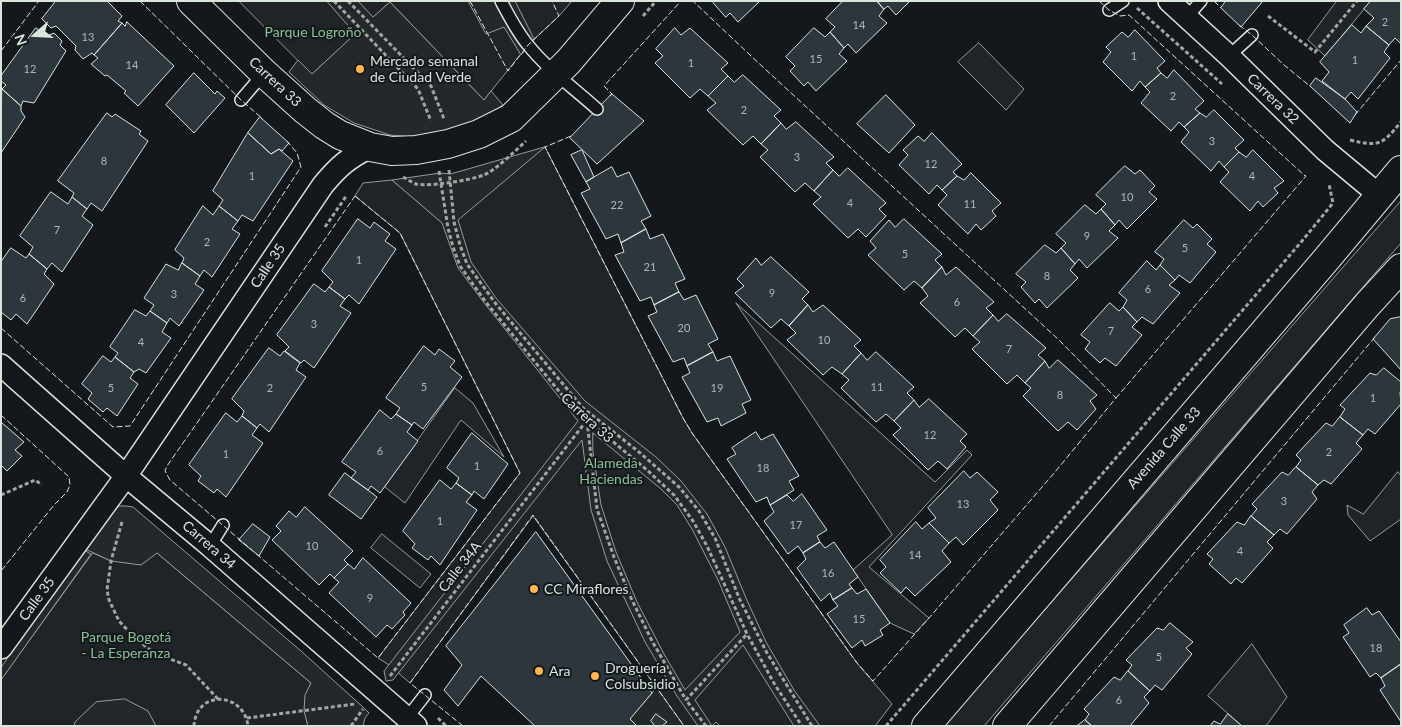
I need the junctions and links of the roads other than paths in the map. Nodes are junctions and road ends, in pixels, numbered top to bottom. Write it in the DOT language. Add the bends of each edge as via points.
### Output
graph roads {
  1 [pos="191,1"];
  2 [pos="501,1"];
  3 [pos="620,1"];
  4 [pos="1123,1"];
  5 [pos="1169,1"];
  6 [pos="1201,1"];
  7 [pos="1109,10"];
  8 [pos="1188,17"];
  9 [pos="1252,35"];
  10 [pos="1229,56"];
  11 [pos="264,73"];
  12 [pos="556,75"];
  13 [pos="242,100"];
  14 [pos="597,110"];
  15 [pos="370,147"];
  16 [pos="1401,170"];
  17 [pos="1379,195"];
  18 [pos="1401,268"];
  19 [pos="1,365"];
  20 [pos="126,476"];
  21 [pos="223,525"];
  22 [pos="210,546"];
  23 [pos="1,648"];
  24 [pos="414,713"];
  25 [pos="926,726"];
  26 [pos="1007,726"];
  1 -- 11 [label="main road, Carrera 33"];
  2 -- 12 [label="lane" via="528,45"];
  3 -- 12 [label="main road"];
  4 -- 7 [label="lane"];
  5 -- 8 [label="street, Carrera 32"];
  6 -- 8 [label="lane"];
  8 -- 10 [label="street, Carrera 32"];
  9 -- 10 [label="lane"];
  10 -- 17 [label="street, Carrera 32" via="1325,150"];
  11 -- 13 [label="lane"];
  11 -- 15 [label="main road, Carrera 33" via="324,125"];
  12 -- 14 [label="lane"];
  12 -- 15 [label="main road" via="511,118 479,134 416,150 392,151"];
  15 -- 20 [label="street, Calle 35" via="338,167 323,185"];
  16 -- 17 [label="main road, Avenida Calle 33"];
  17 -- 25 [label="main road, Avenida Calle 33"];
  18 -- 26 [label="main road"];
  19 -- 20 [label="street, Carrera 34"];
  20 -- 22 [label="street, Carrera 34"];
  20 -- 23 [label="street, Calle 35"];
  21 -- 22 [label="lane"];
  22 -- 24 [label="street, Carrera 34" via="384,685"];
}
